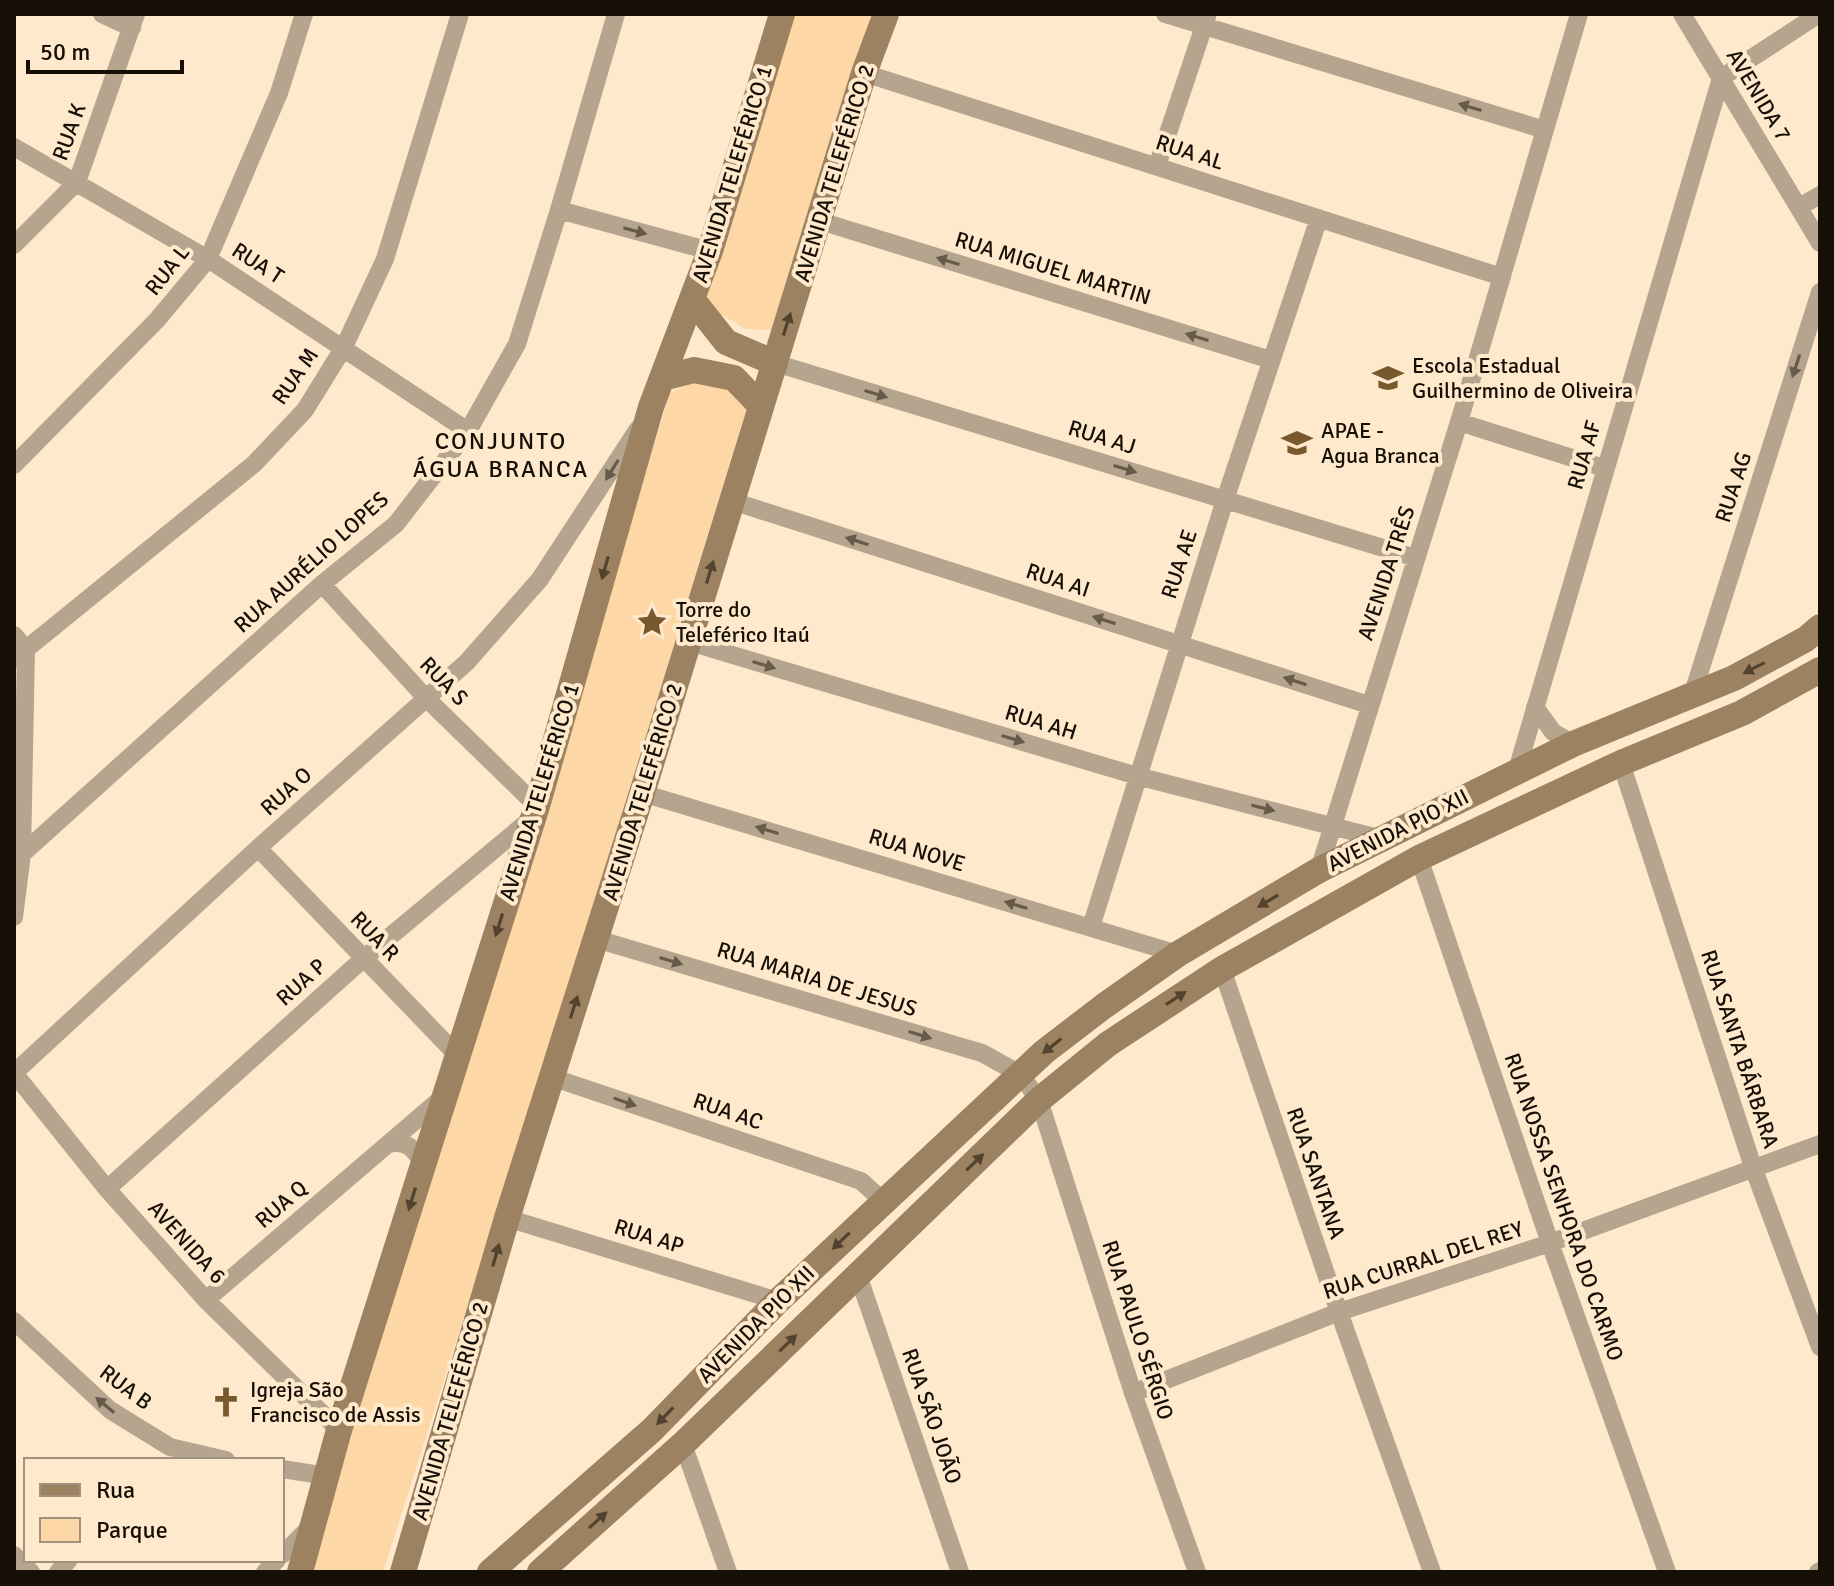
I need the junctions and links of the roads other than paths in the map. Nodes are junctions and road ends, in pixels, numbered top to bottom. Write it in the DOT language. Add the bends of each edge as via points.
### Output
graph roads {
  1 [pos="102,14"];
  2 [pos="304,14"];
  3 [pos="460,14"];
  4 [pos="616,14"];
  5 [pos="782,14"];
  6 [pos="886,14"];
  7 [pos="1165,14"];
  8 [pos="1579,14"];
  9 [pos="1682,14"];
  10 [pos="1819,14"];
  11 [pos="1206,20"];
  12 [pos="134,21"];
  13 [pos="864,73"];
  14 [pos="1721,78"];
  15 [pos="1545,130"];
  16 [pos="14,147"];
  17 [pos="1157,166"];
  18 [pos="77,182"];
  19 [pos="1820,195"];
  20 [pos="1799,207"];
  21 [pos="559,210"];
  22 [pos="1319,218"];
  23 [pos="820,221"];
  24 [pos="1820,243"];
  25 [pos="14,245"];
  26 [pos="710,251"];
  27 [pos="208,259"];
  28 [pos="1502,277"];
  29 [pos="1820,292"];
  30 [pos="692,299"];
  31 [pos="344,347"];
  32 [pos="1271,360"];
  33 [pos="775,363"];
  34 [pos="663,378"];
  35 [pos="761,406"];
  36 [pos="651,407"];
  37 [pos="1459,422"];
  38 [pos="468,431"];
  39 [pos="14,465"];
  40 [pos="1604,468"];
  41 [pos="1225,500"];
  42 [pos="732,501"];
  43 [pos="619,521"];
  44 [pos="573,531"];
  45 [pos="1416,558"];
  46 [pos="322,584"];
  47 [pos="1813,633"];
  48 [pos="689,642"];
  49 [pos="1179,644"];
  50 [pos="18,648"];
  51 [pos="1820,670"];
  52 [pos="1692,696"];
  53 [pos="426,698"];
  54 [pos="1369,705"];
  55 [pos="1535,707"];
  56 [pos="1573,744"];
  57 [pos="1621,763"];
  58 [pos="1517,770"];
  59 [pos="1137,776"];
  60 [pos="642,793"];
  61 [pos="534,812"];
  62 [pos="1332,826"];
  63 [pos="1382,839"];
  64 [pos="258,848"];
  65 [pos="18,851"];
  66 [pos="1419,858"];
  67 [pos="1319,870"];
  68 [pos="14,917"];
  69 [pos="1091,927"];
  70 [pos="596,939"];
  71 [pos="1178,954"];
  72 [pos="363,959"];
  73 [pos="1222,969"];
  74 [pos="458,1056"];
  75 [pos="14,1073"];
  76 [pos="1020,1074"];
  77 [pos="551,1077"];
  78 [pos="445,1095"];
  79 [pos="1039,1100"];
  80 [pos="388,1144"];
  81 [pos="1820,1144"];
  82 [pos="423,1163"];
  83 [pos="1753,1167"];
  84 [pos="107,1189"];
  85 [pos="883,1201"];
  86 [pos="507,1218"];
  87 [pos="1550,1243"];
  88 [pos="858,1275"];
  89 [pos="206,1300"];
  90 [pos="778,1301"];
  91 [pos="1339,1312"];
  92 [pos="14,1321"];
  93 [pos="1820,1347"];
  94 [pos="1133,1393"];
  95 [pos="339,1430"];
  96 [pos="683,1444"];
  97 [pos="165,1454"];
  98 [pos="206,1458"];
  99 [pos="284,1469"];
  100 [pos="327,1476"];
  101 [pos="313,1524"];
  102 [pos="284,1553"];
  103 [pos="14,1555"];
  104 [pos="31,1572"];
  105 [pos="300,1572"];
  106 [pos="403,1572"];
  107 [pos="490,1572"];
  108 [pos="540,1572"];
  109 [pos="728,1572"];
  110 [pos="960,1572"];
  111 [pos="1197,1572"];
  112 [pos="1432,1572"];
  113 [pos="1667,1572"];
  1 -- 12 [label="street"];
  2 -- 27 [label="street, RUA L" via="279,93"];
  3 -- 31 [label="street, RUA M" via="385,259"];
  4 -- 21 [label="street, RUA AURÉLIO LOPES"];
  5 -- 26 [label="main road, AVENIDA TELEFÉRICO 1"];
  6 -- 13 [label="main road, AVENIDA TELEFÉRICO 2"];
  7 -- 11 [label="street"];
  8 -- 15 [label="street, AVENIDA TRÊS"];
  9 -- 14 [label="street, AVENIDA 7"];
  10 -- 14 [label="street"];
  15 -- 11 [label="street, one-way"];
  11 -- 17 [label="street"];
  12 -- 18 [label="street, RUA K"];
  13 -- 17 [label="street, RUA AL"];
  13 -- 23 [label="main road, AVENIDA TELEFÉRICO 2"];
  14 -- 20 [label="street, AVENIDA 7"];
  14 -- 40 [label="street, RUA AF"];
  15 -- 28 [label="street, AVENIDA TRÊS"];
  16 -- 18 [label="street, RUA T"];
  17 -- 22 [label="street, RUA AL"];
  18 -- 25 [label="street, RUA K"];
  18 -- 27 [label="street, RUA T"];
  19 -- 20 [label="street"];
  20 -- 24 [label="street, AVENIDA 7"];
  21 -- 26 [label="street, one-way"];
  21 -- 38 [label="street, RUA AURÉLIO LOPES" via="517,344"];
  22 -- 28 [label="street, RUA AL"];
  22 -- 32 [label="street, RUA AE"];
  32 -- 23 [label="street, RUA MIGUEL MARTIN, one-way"];
  33 -- 23 [label="main road, AVENIDA TELEFÉRICO 2, one-way"];
  26 -- 30 [label="main road, AVENIDA TELEFÉRICO 1"];
  27 -- 31 [label="street, RUA T"];
  27 -- 39 [label="street, RUA L" via="157,320"];
  28 -- 37 [label="street, AVENIDA TRÊS"];
  29 -- 52 [label="street, RUA AG, one-way"];
  30 -- 33 [label="main road" via="726,342"];
  30 -- 34 [label="main road, AVENIDA TELEFÉRICO 1"];
  31 -- 38 [label="street, RUA T"];
  31 -- 50 [label="street, RUA M" via="305,410 254,464"];
  32 -- 41 [label="street, RUA AE"];
  33 -- 35 [label="main road, AVENIDA TELEFÉRICO 2"];
  33 -- 41 [label="street, RUA AJ, one-way"];
  34 -- 35 [label="main road" via="694,370 734,378"];
  34 -- 36 [label="main road, AVENIDA TELEFÉRICO 1"];
  35 -- 42 [label="main road, AVENIDA TELEFÉRICO 2"];
  36 -- 43 [label="main road, AVENIDA TELEFÉRICO 1"];
  36 -- 44 [label="street, RUA O, one-way"];
  37 -- 40 [label="street"];
  37 -- 45 [label="street, AVENIDA TRÊS"];
  38 -- 46 [label="street, RUA AURÉLIO LOPES" via="396,524"];
  40 -- 55 [label="street, RUA AF"];
  41 -- 45 [label="street, RUA AJ"];
  41 -- 49 [label="street, RUA AE"];
  48 -- 42 [label="main road, AVENIDA TELEFÉRICO 2, one-way"];
  49 -- 42 [label="street, RUA AI, one-way"];
  43 -- 44 [label="street" via="588,522"];
  43 -- 61 [label="main road, AVENIDA TELEFÉRICO 1, one-way"];
  44 -- 53 [label="street, RUA O" via="506,621"];
  45 -- 54 [label="street, AVENIDA TRÊS"];
  46 -- 53 [label="street, RUA S"];
  46 -- 65 [label="street, RUA AURÉLIO LOPES"];
  47 -- 51 [label="street, AVENIDA PIO XII"];
  47 -- 52 [label="main road, AVENIDA PIO XII, one-way"];
  48 -- 59 [label="street, RUA AH, one-way"];
  48 -- 60 [label="main road, AVENIDA TELEFÉRICO 2"];
  54 -- 49 [label="street, RUA AI, one-way"];
  49 -- 59 [label="street, RUA AE"];
  50 -- 65 [label="street"];
  51 -- 57 [label="main road, AVENIDA PIO XII" via="1742,713"];
  52 -- 56 [label="main road, AVENIDA PIO XII"];
  53 -- 61 [label="street, RUA S"];
  53 -- 64 [label="street, RUA O"];
  54 -- 62 [label="street, AVENIDA TRÊS"];
  55 -- 56 [label="street" via="1553,732"];
  55 -- 58 [label="street, RUA AF"];
  56 -- 58 [label="main road, AVENIDA PIO XII"];
  57 -- 66 [label="main road, AVENIDA PIO XII"];
  57 -- 83 [label="street, RUA SANTA BÁRBARA"];
  58 -- 63 [label="main road, AVENIDA PIO XII"];
  59 -- 62 [label="street, RUA AH, one-way"];
  59 -- 69 [label="street, RUA AE"];
  69 -- 60 [label="street, RUA NOVE, one-way"];
  60 -- 70 [label="main road, AVENIDA TELEFÉRICO 2"];
  61 -- 72 [label="street, RUA P"];
  61 -- 74 [label="main road, AVENIDA TELEFÉRICO 1, one-way"];
  62 -- 63 [label="street, RUA AH"];
  62 -- 67 [label="street, AVENIDA TRÊS"];
  63 -- 67 [label="main road, AVENIDA PIO XII"];
  64 -- 72 [label="street, RUA R"];
  64 -- 75 [label="street, RUA O"];
  65 -- 68 [label="street"];
  66 -- 73 [label="main road, AVENIDA PIO XII"];
  66 -- 87 [label="street, RUA NOSSA SENHORA DO CARMO"];
  67 -- 71 [label="main road, AVENIDA PIO XII, one-way"];
  69 -- 71 [label="street, RUA NOVE"];
  70 -- 76 [label="street, RUA MARIA DE JESUS, one-way" via="982,1053"];
  77 -- 70 [label="main road, AVENIDA TELEFÉRICO 2, one-way"];
  71 -- 76 [label="main road, AVENIDA PIO XII, one-way"];
  72 -- 74 [label="street, RUA R"];
  72 -- 84 [label="street, RUA P"];
  79 -- 73 [label="main road, AVENIDA PIO XII, one-way" via="1108,1044"];
  73 -- 91 [label="street, RUA SANTANA"];
  74 -- 78 [label="main road, AVENIDA TELEFÉRICO 1"];
  75 -- 84 [label="street, AVENIDA 6"];
  76 -- 79 [label="street"];
  76 -- 85 [label="main road, AVENIDA PIO XII"];
  77 -- 85 [label="street, RUA AC, one-way" via="861,1181"];
  77 -- 86 [label="main road, AVENIDA TELEFÉRICO 2"];
  78 -- 80 [label="street, RUA Q"];
  78 -- 82 [label="main road, AVENIDA TELEFÉRICO 1"];
  88 -- 79 [label="main road, AVENIDA PIO XII, one-way"];
  79 -- 94 [label="street, RUA PAULO SÉRGIO"];
  80 -- 82 [label="street" via="410,1145"];
  80 -- 89 [label="street, RUA Q"];
  81 -- 83 [label="street, RUA CURRAL DEL REY"];
  82 -- 95 [label="main road, AVENIDA TELEFÉRICO 1, one-way"];
  83 -- 87 [label="street, RUA CURRAL DEL REY"];
  83 -- 93 [label="street, RUA SANTA BÁRBARA"];
  84 -- 89 [label="street, AVENIDA 6"];
  85 -- 90 [label="main road, AVENIDA PIO XII, one-way"];
  86 -- 90 [label="street, RUA AP"];
  106 -- 86 [label="main road, AVENIDA TELEFÉRICO 2, one-way"];
  87 -- 91 [label="street, RUA CURRAL DEL REY"];
  87 -- 113 [label="street, RUA NOSSA SENHORA DO CARMO"];
  96 -- 88 [label="main road, AVENIDA PIO XII, one-way"];
  88 -- 110 [label="street, RUA SÃO JOÃO"];
  89 -- 95 [label="street, AVENIDA 6"];
  90 -- 107 [label="main road, AVENIDA PIO XII, one-way" via="652,1430"];
  91 -- 94 [label="street, RUA CURRAL DEL REY"];
  91 -- 112 [label="street, RUA SANTANA"];
  97 -- 92 [label="street, RUA B, one-way"];
  94 -- 111 [label="street, RUA PAULO SÉRGIO"];
  95 -- 100 [label="main road, AVENIDA TELEFÉRICO 1"];
  108 -- 96 [label="main road, AVENIDA PIO XII, one-way"];
  96 -- 109 [label="street"];
  97 -- 98 [label="street, RUA B"];
  99 -- 100 [label="street"];
  100 -- 101 [label="main road, AVENIDA TELEFÉRICO 1"];
  101 -- 102 [label="street"];
  101 -- 105 [label="main road, AVENIDA TELEFÉRICO 1"];
  103 -- 104 [label="street"];
}
